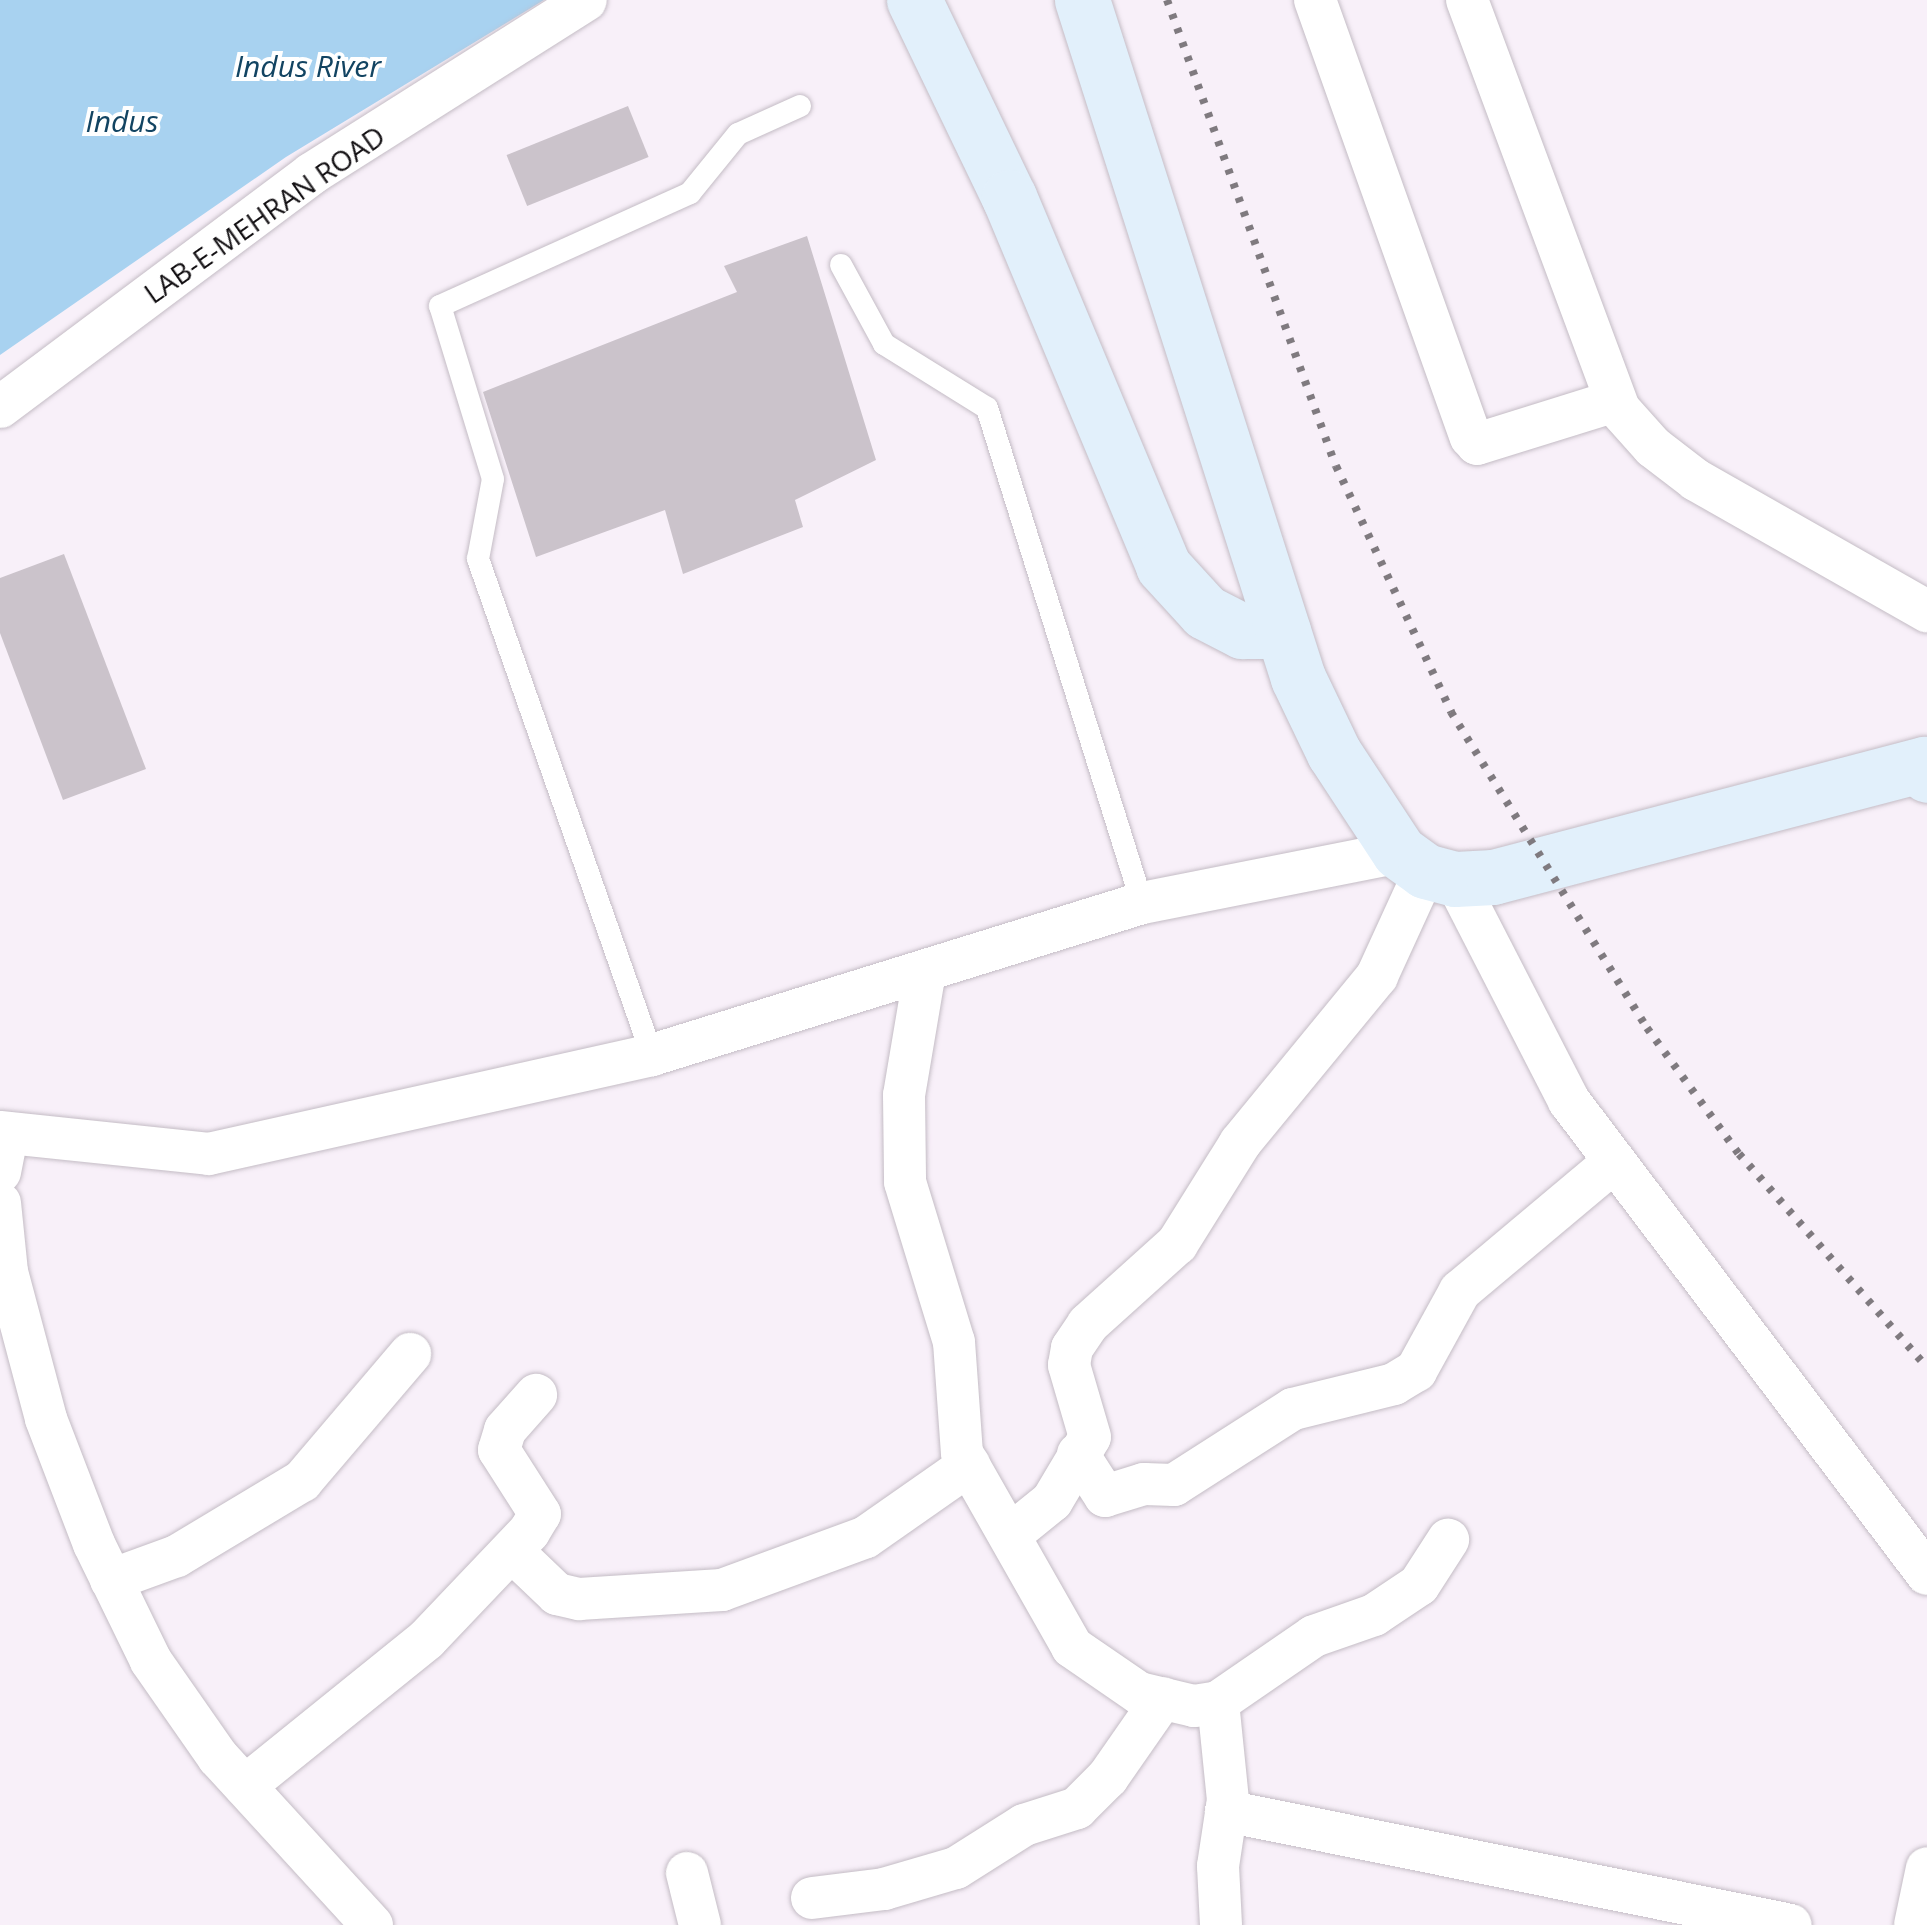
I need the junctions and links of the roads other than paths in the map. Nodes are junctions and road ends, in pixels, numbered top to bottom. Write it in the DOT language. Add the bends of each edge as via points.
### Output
graph roads {
  1 [pos="586,0"];
  2 [pos="914,0"];
  3 [pos="1082,0"];
  4 [pos="1315,0"];
  5 [pos="1467,0"];
  6 [pos="800,106"];
  7 [pos="841,265"];
  8 [pos="1615,400"];
  9 [pos="0,407"];
  10 [pos="1927,611"];
  11 [pos="1283,631"];
  12 [pos="1926,761"];
  13 [pos="1426,868"];
  14 [pos="1142,903"];
  15 [pos="925,971"];
  16 [pos="652,1055"];
  17 [pos="2,1147"];
  18 [pos="1614,1162"];
  19 [pos="0,1203"];
  20 [pos="410,1354"];
  21 [pos="536,1395"];
  22 [pos="1078,1454"];
  23 [pos="969,1466"];
  24 [pos="1010,1536"];
  25 [pos="1448,1540"];
  26 [pos="513,1552"];
  27 [pos="1927,1574"];
  28 [pos="111,1580"];
  29 [pos="1163,1698"];
  30 [pos="1218,1702"];
  31 [pos="246,1786"];
  32 [pos="1226,1811"];
  33 [pos="1927,1868"];
  34 [pos="687,1872"];
  35 [pos="812,1898"];
  36 [pos="372,1925"];
  37 [pos="700,1925"];
  38 [pos="1221,1925"];
  39 [pos="1791,1925"];
  40 [pos="1915,1925"];
  1 -- 9 [label="street, LAB-E-MEHRAN ROAD" via="311,174"];
  2 -- 11 [label="main road" via="1009,198 1162,566 1205,612 1242,631"];
  3 -- 11 [label="main road"];
  4 -- 8 [label="street" via="1471,437 1477,444"];
  5 -- 8 [label="street"];
  6 -- 16 [label="lane" via="738,134 690,193 440,306 493,479 478,559"];
  7 -- 14 [label="lane" via="884,344 988,408"];
  8 -- 10 [label="street" via="1652,447 1696,480"];
  11 -- 13 [label="main road" via="1334,752"];
  12 -- 13 [label="main road" via="1492,877"];
  13 -- 14 [label="street"];
  13 -- 18 [label="street" via="1569,1101"];
  13 -- 22 [label="street" via="1377,976 1240,1142 1178,1244 1088,1324 1072,1348 1069,1365 1090,1437"];
  14 -- 15 [label="street"];
  15 -- 16 [label="street"];
  15 -- 23 [label="street" via="904,1095 906,1182 954,1342 962,1453"];
  16 -- 17 [label="street" via="209,1154"];
  18 -- 22 [label="street" via="1460,1291 1416,1371 1394,1384 1293,1409 1174,1484 1144,1484 1105,1496"];
  18 -- 27 [label="street"];
  19 -- 28 [label="street" via="7,1272 46,1420"];
  20 -- 28 [label="street" via="302,1481 176,1556"];
  21 -- 26 [label="street" via="505,1430 499,1450 540,1514"];
  22 -- 24 [label="street" via="1052,1501"];
  23 -- 24 [label="street"];
  23 -- 26 [label="street" via="866,1537 722,1590 579,1599 557,1594"];
  24 -- 29 [label="street" via="1072,1647 1140,1693"];
  25 -- 30 [label="street" via="1419,1585 1374,1615 1314,1636"];
  26 -- 31 [label="street" via="426,1640"];
  28 -- 31 [label="street" via="150,1661"];
  29 -- 30 [label="street" via="1194,1706"];
  29 -- 35 [label="street" via="1108,1778 1077,1808 1024,1825 956,1868 884,1889"];
  30 -- 32 [label="street"];
  31 -- 36 [label="street"];
  32 -- 38 [label="street" via="1218,1866"];
  32 -- 39 [label="street"];
  33 -- 40 [label="street"];
  34 -- 37 [label="street"];
}
